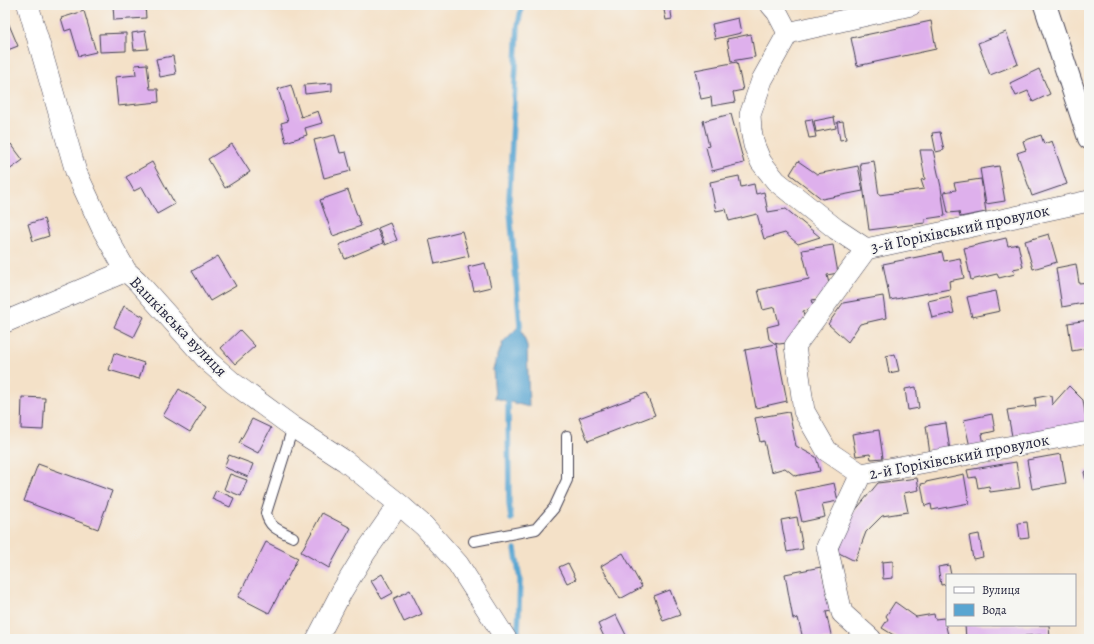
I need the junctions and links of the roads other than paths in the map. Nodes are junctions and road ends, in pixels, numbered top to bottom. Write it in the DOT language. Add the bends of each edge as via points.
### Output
graph roads {
  1 [pos="771,5"];
  2 [pos="910,5"];
  3 [pos="1045,5"];
  4 [pos="30,8"];
  5 [pos="788,33"];
  6 [pos="1089,138"];
  7 [pos="1089,201"];
  8 [pos="866,250"];
  9 [pos="126,271"];
  10 [pos="5,322"];
  11 [pos="293,427"];
  12 [pos="1089,432"];
  13 [pos="567,436"];
  14 [pos="860,474"];
  15 [pos="398,504"];
  16 [pos="293,537"];
  17 [pos="474,541"];
  18 [pos="502,636"];
  19 [pos="317,639"];
  20 [pos="871,639"];
  1 -- 5 [label="street"];
  2 -- 5 [label="street"];
  3 -- 6 [label="street"];
  4 -- 9 [label="street, Вашківська вулиця" via="76,172 103,230"];
  5 -- 8 [label="street, 3-й Горіхівський провулок" via="762,80 750,115 754,145 761,162 776,181"];
  7 -- 8 [label="street, 3-й Горіхівський провулок"];
  8 -- 14 [label="street, 2-й Горіхівський провулок" via="795,346 804,411 827,451"];
  9 -- 10 [label="street"];
  9 -- 11 [label="street, Вашківська вулиця" via="209,362"];
  11 -- 15 [label="street, Вашківська вулиця" via="344,461"];
  11 -- 16 [label="lane" via="266,513 268,522 274,528"];
  12 -- 14 [label="street, 2-й Горіхівський провулок"];
  13 -- 17 [label="lane" via="567,480 554,508 536,530"];
  14 -- 20 [label="street" via="827,547 842,613"];
  15 -- 18 [label="street, Вашківська вулиця" via="424,526 458,564"];
  15 -- 19 [label="street" via="342,591"];
}
